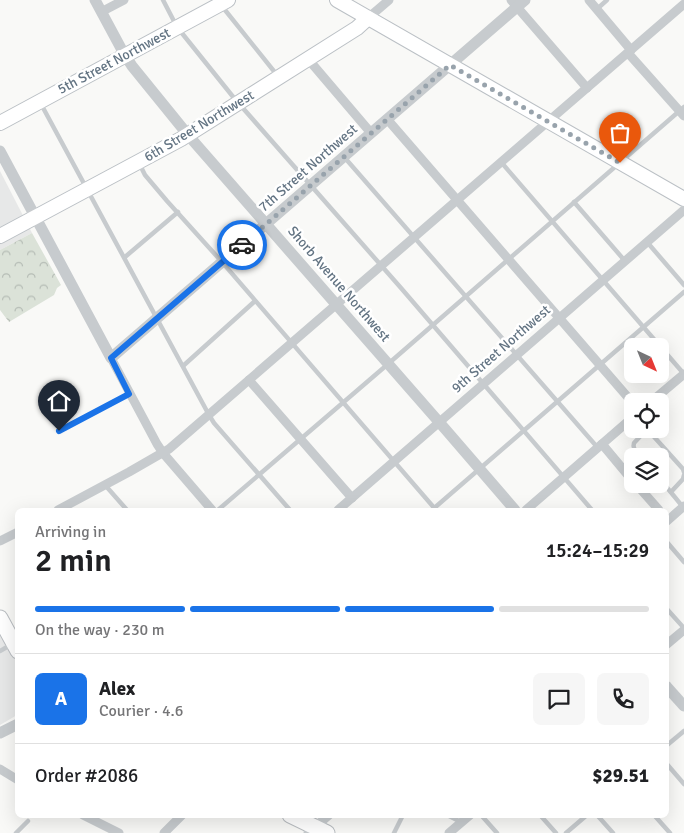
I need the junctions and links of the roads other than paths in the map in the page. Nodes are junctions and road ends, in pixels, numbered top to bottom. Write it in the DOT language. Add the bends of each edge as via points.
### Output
graph roads {
  1 [pos="95,0"];
  2 [pos="124,0"];
  3 [pos="163,0"];
  4 [pos="337,0"];
  5 [pos="389,0"];
  6 [pos="589,0"];
  7 [pos="607,0"];
  8 [pos="224,2"];
  9 [pos="518,2"];
  10 [pos="684,4"];
  11 [pos="597,9"];
  12 [pos="101,12"];
  13 [pos="368,18"];
  14 [pos="178,27"];
  15 [pos="630,51"];
  16 [pos="125,56"];
  17 [pos="308,59"];
  18 [pos="450,65"];
  19 [pos="279,78"];
  20 [pos="587,88"];
  21 [pos="40,102"];
  22 [pos="239,103"];
  23 [pos="682,111"];
  24 [pos="387,119"];
  25 [pos="549,121"];
  26 [pos="0,123"];
  27 [pos="371,133"];
  28 [pos="188,134"];
  29 [pos="0,151"];
  30 [pos="344,157"];
  31 [pos="138,162"];
  32 [pos="500,162"];
  33 [pos="620,163"];
  34 [pos="311,185"];
  35 [pos="87,189"];
  36 [pos="684,199"];
  37 [pos="458,200"];
  38 [pos="574,202"];
  39 [pos="684,210"];
  40 [pos="178,212"];
  41 [pos="36,217"];
  42 [pos="552,222"];
  43 [pos="267,224"];
  44 [pos="0,236"];
  45 [pos="415,237"];
  46 [pos="647,242"];
  47 [pos="124,257"];
  48 [pos="509,259"];
  49 [pos="625,261"];
  50 [pos="222,262"];
  51 [pos="381,266"];
  52 [pos="603,280"];
  53 [pos="684,285"];
  54 [pos="684,292"];
  55 [pos="466,296"];
  56 [pos="255,301"];
  57 [pos="337,305"];
  58 [pos="560,318"];
  59 [pos="157,319"];
  60 [pos="433,325"];
  61 [pos="644,327"];
  62 [pos="292,343"];
  63 [pos="516,355"];
  64 [pos="111,358"];
  65 [pos="388,364"];
  66 [pos="600,364"];
  67 [pos="183,366"];
  68 [pos="684,374"];
  69 [pos="249,380"];
  70 [pos="484,384"];
  71 [pos="624,393"];
  72 [pos="661,393"];
  73 [pos="129,394"];
  74 [pos="343,402"];
  75 [pos="557,402"];
  76 [pos="209,415"];
  77 [pos="439,423"];
  78 [pos="624,425"];
  79 [pos="524,430"];
  80 [pos="59,431"];
  81 [pos="655,438"];
  82 [pos="301,439"];
  83 [pos="600,446"];
  84 [pos="163,453"];
  85 [pos="394,462"];
  86 [pos="480,469"];
  87 [pos="624,472"];
  88 [pos="684,474"];
  89 [pos="260,475"];
  90 [pos="564,477"];
  91 [pos="106,485"];
  92 [pos="669,490"];
  93 [pos="671,492"];
  94 [pos="644,493"];
  95 [pos="352,498"];
  96 [pos="684,507"];
  97 [pos="62,508"];
  98 [pos="125,508"];
  99 [pos="211,508"];
  100 [pos="213,508"];
  101 [pos="288,508"];
  102 [pos="340,508"];
  103 [pos="433,508"];
  104 [pos="435,508"];
  105 [pos="512,508"];
  106 [pos="528,508"];
  107 [pos="590,508"];
  108 [pos="657,508"];
  109 [pos="669,518"];
  110 [pos="15,534"];
  111 [pos="0,541"];
  112 [pos="669,544"];
  113 [pos="684,562"];
  114 [pos="669,612"];
  115 [pos="0,618"];
  116 [pos="684,629"];
  117 [pos="669,642"];
  118 [pos="15,645"];
  119 [pos="15,647"];
  120 [pos="0,651"];
  121 [pos="669,689"];
  122 [pos="684,706"];
  123 [pos="15,726"];
  124 [pos="684,731"];
  125 [pos="0,733"];
  126 [pos="669,744"];
  127 [pos="669,766"];
  128 [pos="0,769"];
  129 [pos="15,778"];
  130 [pos="684,784"];
  131 [pos="89,818"];
  132 [pos="179,818"];
  133 [pos="295,818"];
  134 [pos="327,818"];
  135 [pos="402,818"];
  136 [pos="453,818"];
  137 [pos="466,818"];
  138 [pos="484,818"];
  139 [pos="543,818"];
  140 [pos="584,818"];
  141 [pos="600,818"];
  142 [pos="657,818"];
  143 [pos="28,820"];
  144 [pos="461,822"];
  145 [pos="317,831"];
  146 [pos="16,833"];
  147 [pos="119,833"];
  148 [pos="164,833"];
  149 [pos="394,833"];
  150 [pos="448,833"];
  151 [pos="497,833"];
  152 [pos="556,833"];
  153 [pos="566,833"];
  154 [pos="612,833"];
  155 [pos="670,833"];
  1 -- 12 [label="street, Shorb Avenue Northwest"];
  2 -- 12 [label="street"];
  3 -- 14 [label="lane"];
  4 -- 13 [label="main road"];
  5 -- 13 [label="street, 6th Street Northwest"];
  6 -- 11 [label="street"];
  7 -- 11 [label="lane"];
  8 -- 14 [label="main road, 5th Street Northwest"];
  8 -- 19 [label="lane"];
  9 -- 18 [label="street, 7th Street Northwest"];
  9 -- 20 [label="street"];
  10 -- 15 [label="street"];
  11 -- 15 [label="street"];
  12 -- 16 [label="street, Shorb Avenue Northwest"];
  13 -- 17 [label="main road, 6th Street Northwest"];
  13 -- 18 [label="main road"];
  14 -- 16 [label="main road, 5th Street Northwest"];
  14 -- 22 [label="lane"];
  15 -- 20 [label="street"];
  15 -- 23 [label="street"];
  16 -- 21 [label="main road, 5th Street Northwest"];
  16 -- 28 [label="street, Shorb Avenue Northwest"];
  17 -- 19 [label="main road, 6th Street Northwest"];
  17 -- 27 [label="street"];
  18 -- 24 [label="street, 7th Street Northwest"];
  18 -- 25 [label="main road"];
  19 -- 22 [label="main road, 6th Street Northwest"];
  20 -- 25 [label="street"];
  21 -- 26 [label="main road, 5th Street Northwest"];
  21 -- 35 [label="lane"];
  22 -- 28 [label="main road, 6th Street Northwest"];
  22 -- 34 [label="lane"];
  23 -- 33 [label="lane"];
  24 -- 27 [label="street, 7th Street Northwest"];
  24 -- 37 [label="street"];
  25 -- 32 [label="street"];
  25 -- 33 [label="main road"];
  27 -- 30 [label="street, 7th Street Northwest"];
  28 -- 31 [label="main road, 6th Street Northwest"];
  28 -- 43 [label="street, Shorb Avenue Northwest"];
  29 -- 41 [label="street"];
  30 -- 34 [label="street, 7th Street Northwest"];
  30 -- 45 [label="lane"];
  31 -- 35 [label="main road, 6th Street Northwest"];
  31 -- 40 [label="lane" via="145,175"];
  32 -- 37 [label="street"];
  32 -- 42 [label="lane"];
  33 -- 36 [label="main road"];
  33 -- 38 [label="lane"];
  34 -- 43 [label="street, 7th Street Northwest"];
  34 -- 51 [label="lane"];
  35 -- 41 [label="main road, 6th Street Northwest"];
  35 -- 47 [label="lane"];
  37 -- 45 [label="street"];
  37 -- 48 [label="street"];
  38 -- 42 [label="lane"];
  38 -- 49 [label="lane"];
  39 -- 46 [label="street, 9th Street Northwest"];
  40 -- 47 [label="lane"];
  40 -- 50 [label="lane"];
  41 -- 44 [label="main road, 6th Street Northwest"];
  41 -- 64 [label="street"];
  42 -- 48 [label="lane"];
  42 -- 52 [label="lane"];
  43 -- 50 [label="street, 7th Street Northwest"];
  43 -- 57 [label="street, Shorb Avenue Northwest"];
  45 -- 51 [label="street"];
  45 -- 55 [label="lane"];
  46 -- 49 [label="street, 9th Street Northwest"];
  46 -- 53 [label="lane"];
  47 -- 59 [label="lane"];
  48 -- 55 [label="lane"];
  48 -- 58 [label="street"];
  49 -- 52 [label="street, 9th Street Northwest"];
  50 -- 56 [label="lane"];
  50 -- 59 [label="street, 7th Street Northwest"];
  51 -- 57 [label="street"];
  51 -- 60 [label="lane"];
  52 -- 58 [label="street, 9th Street Northwest"];
  52 -- 61 [label="lane"];
  54 -- 61 [label="lane"];
  55 -- 60 [label="lane"];
  55 -- 63 [label="lane"];
  56 -- 62 [label="lane"];
  56 -- 67 [label="lane"];
  57 -- 62 [label="street"];
  57 -- 65 [label="street, Shorb Avenue Northwest"];
  58 -- 63 [label="street, 9th Street Northwest"];
  58 -- 66 [label="street"];
  59 -- 64 [label="street, 7th Street Northwest"];
  59 -- 67 [label="lane"];
  60 -- 65 [label="lane"];
  60 -- 70 [label="lane"];
  61 -- 66 [label="lane"];
  61 -- 68 [label="lane"];
  62 -- 69 [label="street"];
  62 -- 74 [label="lane"];
  63 -- 70 [label="street, 9th Street Northwest"];
  63 -- 75 [label="lane"];
  64 -- 73 [label="street"];
  65 -- 74 [label="lane"];
  65 -- 77 [label="street, Shorb Avenue Northwest"];
  66 -- 71 [label="street"];
  66 -- 75 [label="lane"];
  67 -- 76 [label="lane"];
  68 -- 72 [label="street"];
  69 -- 76 [label="street"];
  69 -- 82 [label="street"];
  70 -- 77 [label="street, 9th Street Northwest"];
  70 -- 79 [label="lane"];
  73 -- 80 [label="lane"];
  73 -- 84 [label="street"];
  74 -- 82 [label="lane"];
  74 -- 85 [label="lane"];
  75 -- 79 [label="lane"];
  75 -- 83 [label="lane"];
  76 -- 84 [label="street"];
  76 -- 89 [label="lane"];
  77 -- 85 [label="street, 9th Street Northwest"];
  77 -- 86 [label="street, Shorb Avenue Northwest"];
  78 -- 83 [label="street"];
  79 -- 86 [label="lane"];
  79 -- 90 [label="lane"];
  81 -- 88 [label="lane"];
  82 -- 89 [label="lane"];
  82 -- 95 [label="street"];
  83 -- 87 [label="street"];
  83 -- 90 [label="street"];
  84 -- 91 [label="street"];
  84 -- 99 [label="street"];
  85 -- 95 [label="street, 9th Street Northwest"];
  85 -- 103 [label="lane"];
  86 -- 104 [label="lane"];
  86 -- 105 [label="street, Shorb Avenue Northwest"];
  88 -- 93 [label="lane" via="683,480"];
  89 -- 100 [label="lane"];
  89 -- 101 [label="lane"];
  90 -- 106 [label="street"];
  90 -- 107 [label="lane"];
  91 -- 97 [label="street"];
  91 -- 98 [label="lane"];
  92 -- 93 [label="lane"];
  93 -- 96 [label="lane"];
  94 -- 108 [label="street"];
  95 -- 102 [label="street, 9th Street Northwest"];
  96 -- 109 [label="street"];
  110 -- 111 [label="street"];
  112 -- 113 [label="lane"];
  114 -- 116 [label="lane"];
  115 -- 118 [label="main road"];
  116 -- 117 [label="street"];
  119 -- 120 [label="lane"];
  121 -- 122 [label="street"];
  123 -- 125 [label="street"];
  124 -- 126 [label="lane"];
  127 -- 130 [label="lane"];
  128 -- 129 [label="street"];
  131 -- 147 [label="street"];
  132 -- 148 [label="street"];
  133 -- 145 [label="main road"];
  134 -- 145 [label="street"];
  135 -- 149 [label="lane"];
  136 -- 144 [label="lane"];
  137 -- 144 [label="street"];
  138 -- 151 [label="lane"];
  139 -- 152 [label="lane"];
  140 -- 153 [label="lane"];
  141 -- 154 [label="lane"];
  142 -- 155 [label="lane"];
  143 -- 146 [label="lane"];
  144 -- 150 [label="street"];
}
